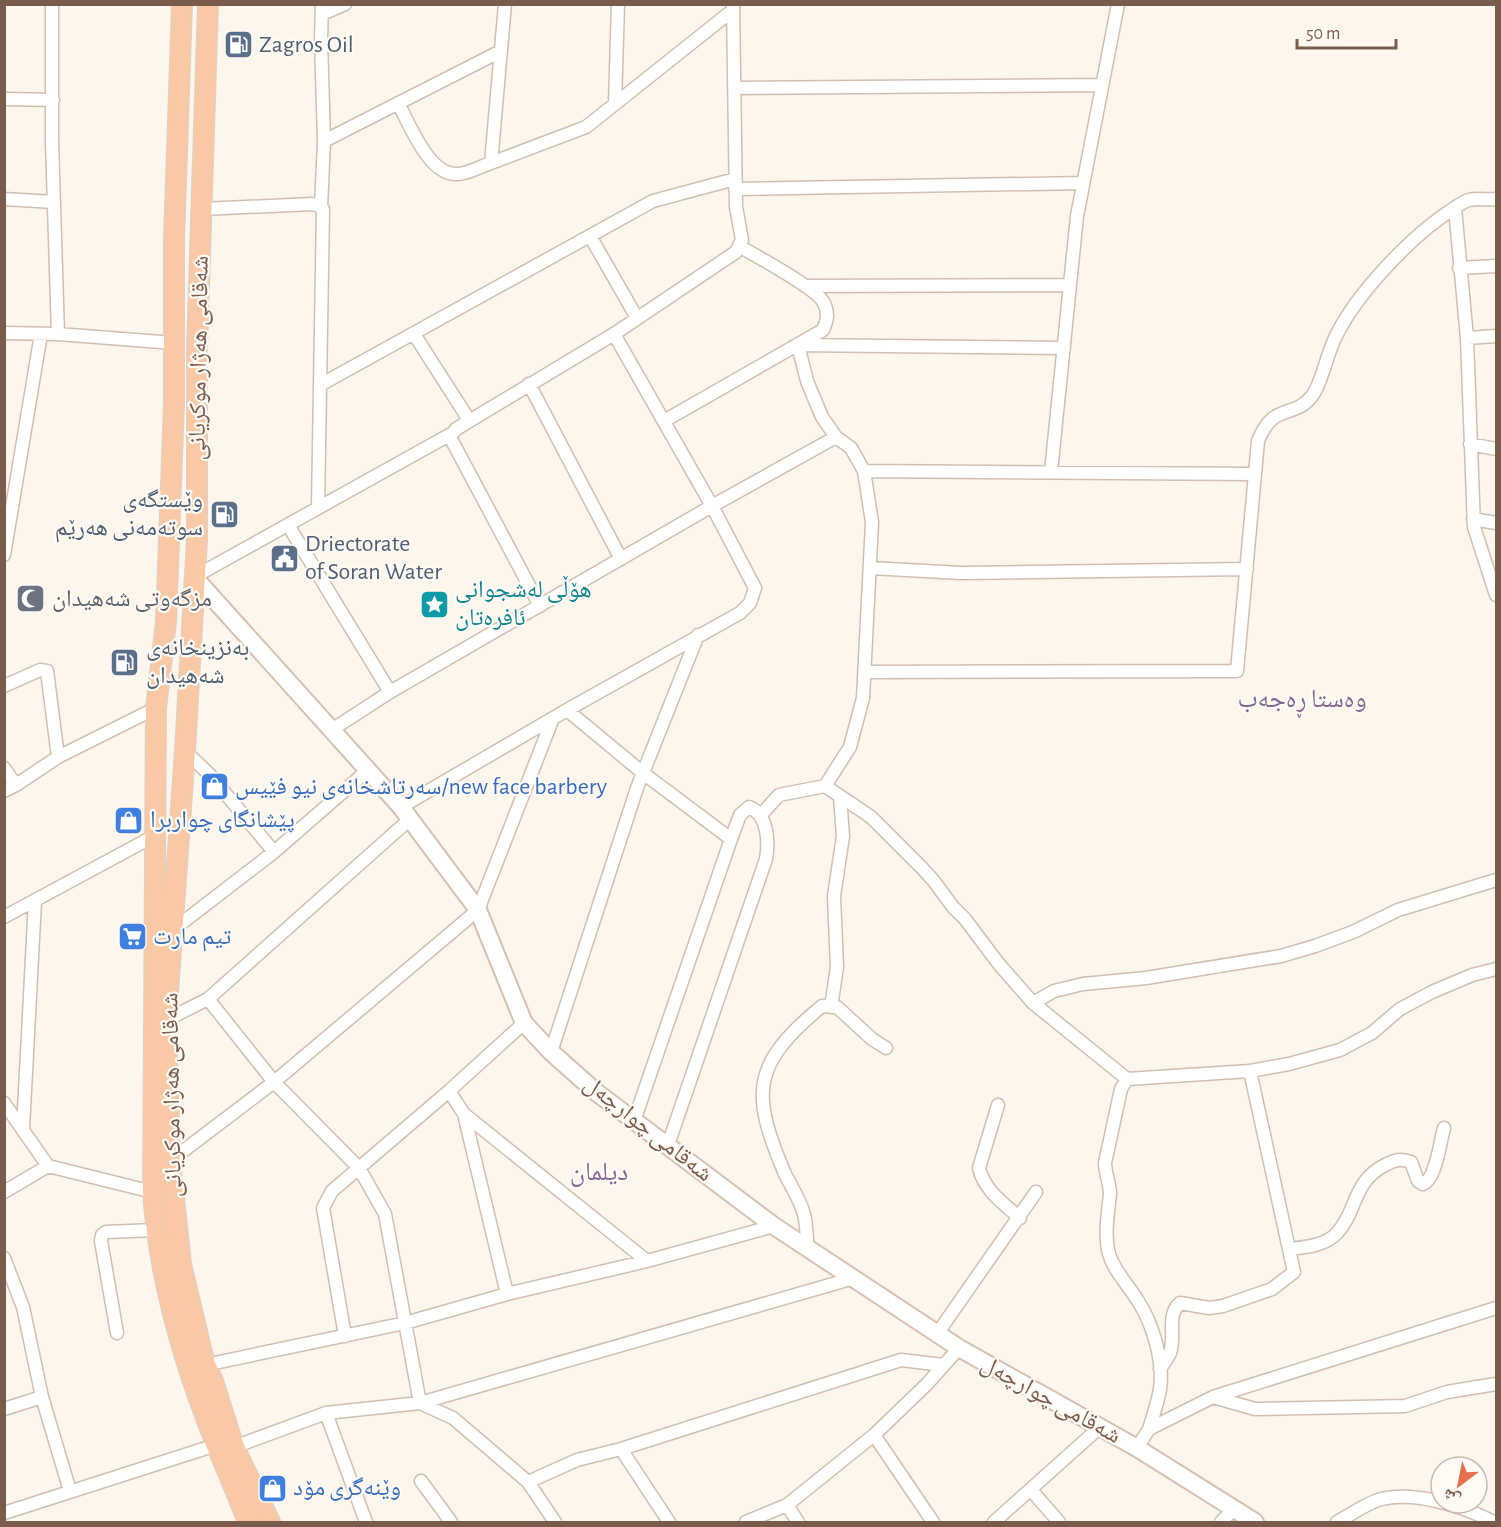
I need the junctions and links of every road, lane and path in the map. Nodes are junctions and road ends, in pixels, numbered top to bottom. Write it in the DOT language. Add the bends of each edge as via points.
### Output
graph roads {
  1 [pos="52,4"];
  2 [pos="183,4"];
  3 [pos="208,4"];
  4 [pos="345,4"];
  5 [pos="505,4"];
  6 [pos="618,4"];
  7 [pos="1118,4"];
  8 [pos="733,7"];
  9 [pos="322,9"];
  10 [pos="501,51"];
  11 [pos="1102,85"];
  12 [pos="734,88"];
  13 [pos="4,99"];
  14 [pos="52,100"];
  15 [pos="398,103"];
  16 [pos="615,104"];
  17 [pos="324,141"];
  18 [pos="491,163"];
  19 [pos="1083,183"];
  20 [pos="735,184"];
  21 [pos="4,199"];
  22 [pos="1497,199"];
  23 [pos="54,202"];
  24 [pos="321,207"];
  25 [pos="1455,208"];
  26 [pos="202,209"];
  27 [pos="590,236"];
  28 [pos="201,238"];
  29 [pos="174,239"];
  30 [pos="739,246"];
  31 [pos="1497,266"];
  32 [pos="1459,268"];
  33 [pos="1070,285"];
  34 [pos="805,286"];
  35 [pos="637,318"];
  36 [pos="4,333"];
  37 [pos="614,333"];
  38 [pos="41,334"];
  39 [pos="58,334"];
  40 [pos="414,334"];
  41 [pos="1497,336"];
  42 [pos="1467,338"];
  43 [pos="174,343"];
  44 [pos="798,345"];
  45 [pos="1064,348"];
  46 [pos="529,384"];
  47 [pos="320,385"];
  48 [pos="470,420"];
  49 [pos="664,421"];
  50 [pos="451,434"];
  51 [pos="836,437"];
  52 [pos="1470,444"];
  53 [pos="1497,449"];
  54 [pos="864,471"];
  55 [pos="1051,472"];
  56 [pos="1255,474"];
  57 [pos="318,506"];
  58 [pos="712,506"];
  59 [pos="1473,519"];
  60 [pos="1497,523"];
  61 [pos="288,525"];
  62 [pos="4,555"];
  63 [pos="621,559"];
  64 [pos="870,568"];
  65 [pos="1247,569"];
  66 [pos="194,577"];
  67 [pos="1497,595"];
  68 [pos="540,606"];
  69 [pos="698,635"];
  70 [pos="865,672"];
  71 [pos="4,686"];
  72 [pos="390,692"];
  73 [pos="156,708"];
  74 [pos="567,710"];
  75 [pos="553,718"];
  76 [pos="333,729"];
  77 [pos="186,751"];
  78 [pos="58,757"];
  79 [pos="4,768"];
  80 [pos="368,770"];
  81 [pos="644,773"];
  82 [pos="825,786"];
  83 [pos="10,788"];
  84 [pos="840,797"];
  85 [pos="406,813"];
  86 [pos="760,816"];
  87 [pos="156,835"];
  88 [pos="731,839"];
  89 [pos="274,852"];
  90 [pos="1497,880"];
  91 [pos="34,901"];
  92 [pos="478,910"];
  93 [pos="4,917"];
  94 [pos="174,929"];
  95 [pos="1497,969"];
  96 [pos="208,999"];
  97 [pos="1034,1003"];
  98 [pos="831,1006"];
  99 [pos="166,1020"];
  100 [pos="524,1023"];
  101 [pos="886,1048"];
  102 [pos="551,1052"];
  103 [pos="1250,1071"];
  104 [pos="1127,1079"];
  105 [pos="274,1082"];
  106 [pos="449,1091"];
  107 [pos="4,1103"];
  108 [pos="998,1105"];
  109 [pos="464,1114"];
  110 [pos="634,1121"];
  111 [pos="1444,1128"];
  112 [pos="23,1130"];
  113 [pos="668,1145"];
  114 [pos="170,1161"];
  115 [pos="48,1166"];
  116 [pos="359,1168"];
  117 [pos="4,1192"];
  118 [pos="153,1192"];
  119 [pos="1036,1192"];
  120 [pos="1020,1218"];
  121 [pos="774,1226"];
  122 [pos="155,1230"];
  123 [pos="808,1248"];
  124 [pos="1288,1249"];
  125 [pos="4,1258"];
  126 [pos="647,1261"];
  127 [pos="854,1278"];
  128 [pos="507,1294"];
  129 [pos="1497,1308"];
  130 [pos="405,1323"];
  131 [pos="117,1333"];
  132 [pos="938,1334"];
  133 [pos="345,1336"];
  134 [pos="959,1348"];
  135 [pos="205,1365"];
  136 [pos="943,1365"];
  137 [pos="1160,1369"];
  138 [pos="1497,1384"];
  139 [pos="42,1397"];
  140 [pos="1213,1397"];
  141 [pos="420,1403"];
  142 [pos="4,1409"];
  143 [pos="326,1413"];
  144 [pos="1099,1428"];
  145 [pos="1149,1429"];
  146 [pos="874,1435"];
  147 [pos="225,1446"];
  148 [pos="1137,1448"];
  149 [pos="621,1449"];
  150 [pos="421,1481"];
  151 [pos="528,1482"];
  152 [pos="1031,1490"];
  153 [pos="70,1491"];
  154 [pos="787,1505"];
  155 [pos="1234,1509"];
  156 [pos="4,1513"];
  157 [pos="1351,1519"];
  158 [pos="248,1522"];
  159 [pos="270,1522"];
  160 [pos="366,1522"];
  161 [pos="451,1522"];
  162 [pos="555,1522"];
  163 [pos="669,1522"];
  164 [pos="746,1522"];
  165 [pos="798,1522"];
  166 [pos="933,1522"];
  167 [pos="994,1522"];
  168 [pos="1059,1522"];
  169 [pos="1221,1522"];
  170 [pos="1255,1522"];
  171 [pos="1337,1522"];
  172 [pos="1494,1522"];
  1 -- 14 [label="street"];
  2 -- 29 [label="highway, شەقامی ھەژار موکریانی"];
  3 -- 26 [label="highway, شەقامی ھەژار موکریانی"];
  4 -- 9 [label="street"];
  5 -- 10 [label="street"];
  6 -- 16 [label="street"];
  7 -- 11 [label="street"];
  8 -- 12 [label="street"];
  8 -- 16 [label="street"];
  9 -- 17 [label="street"];
  10 -- 15 [label="street"];
  10 -- 18 [label="street"];
  11 -- 12 [label="street"];
  11 -- 19 [label="street"];
  12 -- 20 [label="street"];
  13 -- 14 [label="street"];
  14 -- 23 [label="street"];
  15 -- 17 [label="street"];
  15 -- 18 [label="street" via="431,162 443,171 457,175"];
  16 -- 18 [label="street" via="586,127"];
  17 -- 24 [label="street"];
  19 -- 20 [label="street"];
  19 -- 33 [label="street"];
  20 -- 27 [label="street" via="653,201"];
  20 -- 30 [label="street" via="742,240"];
  21 -- 23 [label="street"];
  22 -- 25 [label="street" via="1468,200"];
  23 -- 39 [label="street"];
  24 -- 26 [label="street" via="312,204"];
  24 -- 47 [label="street" via="324,222"];
  25 -- 32 [label="street"];
  25 -- 56 [label="street" via="1379,275 1350,310 1313,395 1301,407 1278,414 1264,425 1258,441"];
  26 -- 28 [label="highway, شەقامی ھەژار موکریانی"];
  27 -- 35 [label="street"];
  27 -- 40 [label="street"];
  28 -- 29 [label="highway"];
  28 -- 66 [label="highway, شەقامی ھەژار موکریانی"];
  29 -- 43 [label="highway, شەقامی ھەژار موکریانی"];
  30 -- 34 [label="street"];
  30 -- 35 [label="street" via="736,252"];
  31 -- 32 [label="street"];
  32 -- 42 [label="street"];
  33 -- 34 [label="street"];
  33 -- 45 [label="street"];
  34 -- 44 [label="street" via="824,302 828,319 823,330"];
  35 -- 37 [label="street"];
  36 -- 38 [label="street"];
  37 -- 46 [label="street"];
  37 -- 49 [label="street"];
  38 -- 39 [label="street"];
  38 -- 62 [label="street"];
  39 -- 43 [label="street"];
  40 -- 47 [label="street"];
  40 -- 48 [label="street"];
  41 -- 42 [label="street"];
  42 -- 52 [label="street"];
  43 -- 73 [label="highway, شەقامی ھەژار موکریانی" via="166,611"];
  44 -- 45 [label="street"];
  44 -- 49 [label="street"];
  44 -- 51 [label="street" via="807,381 822,417"];
  45 -- 55 [label="street"];
  46 -- 48 [label="street"];
  46 -- 63 [label="street"];
  47 -- 57 [label="street"];
  48 -- 50 [label="street"];
  49 -- 58 [label="street"];
  50 -- 57 [label="street"];
  50 -- 68 [label="street" via="451,441"];
  51 -- 54 [label="street" via="851,448"];
  51 -- 58 [label="street"];
  52 -- 53 [label="street"];
  52 -- 59 [label="street"];
  54 -- 55 [label="street"];
  54 -- 64 [label="street" via="872,522"];
  55 -- 56 [label="street"];
  56 -- 65 [label="street"];
  57 -- 61 [label="street"];
  58 -- 63 [label="street"];
  58 -- 69 [label="street" via="755,588 750,603 740,613"];
  59 -- 60 [label="street"];
  59 -- 67 [label="street"];
  61 -- 66 [label="street"];
  61 -- 72 [label="street"];
  63 -- 68 [label="street"];
  64 -- 65 [label="street" via="961,573"];
  64 -- 70 [label="street"];
  65 -- 70 [label="street" via="1237,671"];
  66 -- 76 [label="main road, شەقامی چوارچەل"];
  66 -- 77 [label="highway, شەقامی ھەژار موکریانی"];
  68 -- 72 [label="street"];
  69 -- 74 [label="street"];
  69 -- 81 [label="street"];
  70 -- 82 [label="street" via="863,698 850,747"];
  71 -- 78 [label="street" via="40,670 47,671"];
  72 -- 76 [label="street"];
  73 -- 78 [label="street"];
  73 -- 87 [label="highway, شەقامی ھەژار موکریانی"];
  74 -- 75 [label="street"];
  74 -- 81 [label="street"];
  75 -- 85 [label="street"];
  75 -- 92 [label="street"];
  76 -- 80 [label="main road, شەقامی چوارچەل"];
  77 -- 89 [label="street"];
  77 -- 94 [label="highway, شەقامی ھەژار موکریانی"];
  78 -- 83 [label="street"];
  79 -- 83 [label="street"];
  80 -- 85 [label="main road, شەقامی چوارچەل"];
  80 -- 89 [label="street"];
  81 -- 88 [label="street"];
  81 -- 102 [label="street"];
  82 -- 84 [label="street"];
  82 -- 86 [label="street" via="779,795"];
  84 -- 97 [label="street" via="871,817 933,880"];
  84 -- 98 [label="street" via="843,836 834,896 837,967"];
  85 -- 92 [label="main road, شەقامی چوارچەل"];
  85 -- 96 [label="street"];
  86 -- 88 [label="street" via="749,807 742,812"];
  86 -- 113 [label="street" via="766,833 766,859"];
  87 -- 91 [label="street"];
  87 -- 118 [label="highway, شەقامی ھەژار موکریانی"];
  88 -- 110 [label="street"];
  89 -- 94 [label="street"];
  90 -- 97 [label="street" via="1398,910 1353,932 1281,956 1083,984 1054,990"];
  91 -- 93 [label="street"];
  91 -- 112 [label="street"];
  92 -- 100 [label="main road, شەقامی چوارچەل"];
  92 -- 105 [label="street"];
  94 -- 99 [label="highway, شەقامی ھەژار موکریانی"];
  95 -- 103 [label="street" via="1472,975 1424,996 1400,1009 1372,1033 1340,1050"];
  96 -- 99 [label="street"];
  96 -- 105 [label="street"];
  97 -- 104 [label="street"];
  98 -- 101 [label="street"];
  98 -- 123 [label="street" via="822,1006 781,1045 765,1071 763,1089 763,1112 772,1143 803,1212"];
  99 -- 114 [label="highway, شەقامی ھەژار موکریانی"];
  100 -- 102 [label="main road, شەقامی چوارچەل"];
  100 -- 106 [label="street"];
  102 -- 110 [label="main road, شەقامی چوارچەل"];
  103 -- 104 [label="street"];
  103 -- 124 [label="street"];
  104 -- 137 [label="street" via="1121,1089 1105,1163 1110,1192 1109,1253 1148,1319"];
  105 -- 114 [label="street"];
  105 -- 116 [label="street"];
  106 -- 109 [label="street"];
  106 -- 116 [label="street"];
  107 -- 112 [label="street"];
  108 -- 120 [label="street" via="979,1168 989,1188"];
  109 -- 126 [label="street"];
  109 -- 128 [label="street"];
  110 -- 113 [label="main road, شەقامی چوارچەل"];
  111 -- 124 [label="street" via="1427,1183 1418,1181 1411,1162 1401,1158 1389,1162 1362,1184 1336,1234 1313,1246"];
  112 -- 115 [label="street"];
  113 -- 121 [label="main road, شەقامی چوارچەل"];
  114 -- 135 [label="highway, شەقامی ھەژار موکریانی" via="181,1264"];
  115 -- 117 [label="street"];
  115 -- 118 [label="street"];
  116 -- 130 [label="street" via="385,1214"];
  116 -- 133 [label="street" via="332,1191 323,1208"];
  118 -- 122 [label="highway, شەقامی ھەژار موکریانی"];
  119 -- 120 [label="street"];
  120 -- 132 [label="street"];
  121 -- 123 [label="main road, شەقامی چوارچەل"];
  121 -- 126 [label="street"];
  122 -- 131 [label="street" via="102,1235 100,1242"];
  122 -- 147 [label="highway, شەقامی ھەژار موکریانی" via="184,1352"];
  123 -- 127 [label="main road, شەقامی چوارچەل"];
  124 -- 137 [label="street" via="1294,1272 1272,1288 1223,1306 1180,1303 1174,1308 1170,1354"];
  125 -- 139 [label="street" via="23,1307"];
  126 -- 128 [label="street"];
  127 -- 132 [label="main road, شەقامی چوارچەل"];
  127 -- 141 [label="street"];
  128 -- 130 [label="street"];
  129 -- 140 [label="street"];
  130 -- 133 [label="street"];
  130 -- 141 [label="street"];
  132 -- 134 [label="main road, شەقامی چوارچەل"];
  133 -- 135 [label="street"];
  134 -- 136 [label="street"];
  134 -- 144 [label="main road, شەقامی چوارچەل"];
  135 -- 147 [label="highway, شەقامی ھەژار موکریانی" via="213,1381"];
  136 -- 146 [label="street"];
  136 -- 149 [label="street" via="901,1360"];
  137 -- 145 [label="street" via="1160,1389"];
  138 -- 140 [label="street" via="1447,1392 1404,1406 1255,1409"];
  139 -- 142 [label="street"];
  139 -- 153 [label="street"];
  140 -- 145 [label="street"];
  141 -- 143 [label="street"];
  141 -- 151 [label="street" via="453,1418"];
  143 -- 147 [label="street"];
  143 -- 160 [label="street"];
  144 -- 148 [label="main road, شەقامی چوارچەل"];
  144 -- 152 [label="street"];
  145 -- 148 [label="street"];
  146 -- 154 [label="street"];
  146 -- 166 [label="street"];
  147 -- 153 [label="street"];
  147 -- 158 [label="highway, شەقامی ھەژار موکریانی"];
  147 -- 159 [label="highway, شەقامی ھەژار موکریانی"];
  148 -- 155 [label="main road, شەقامی چوارچەل"];
  149 -- 151 [label="street" via="577,1460"];
  149 -- 163 [label="street"];
  150 -- 161 [label="street"];
  151 -- 162 [label="street"];
  152 -- 167 [label="street"];
  152 -- 168 [label="street"];
  153 -- 156 [label="street"];
  154 -- 164 [label="street"];
  154 -- 165 [label="street"];
  155 -- 169 [label="street"];
  155 -- 170 [label="main road, شەقامی چوارچەل"];
  157 -- 171 [label="street"];
  157 -- 172 [label="street" via="1376,1501 1406,1497 1448,1505"];
}
